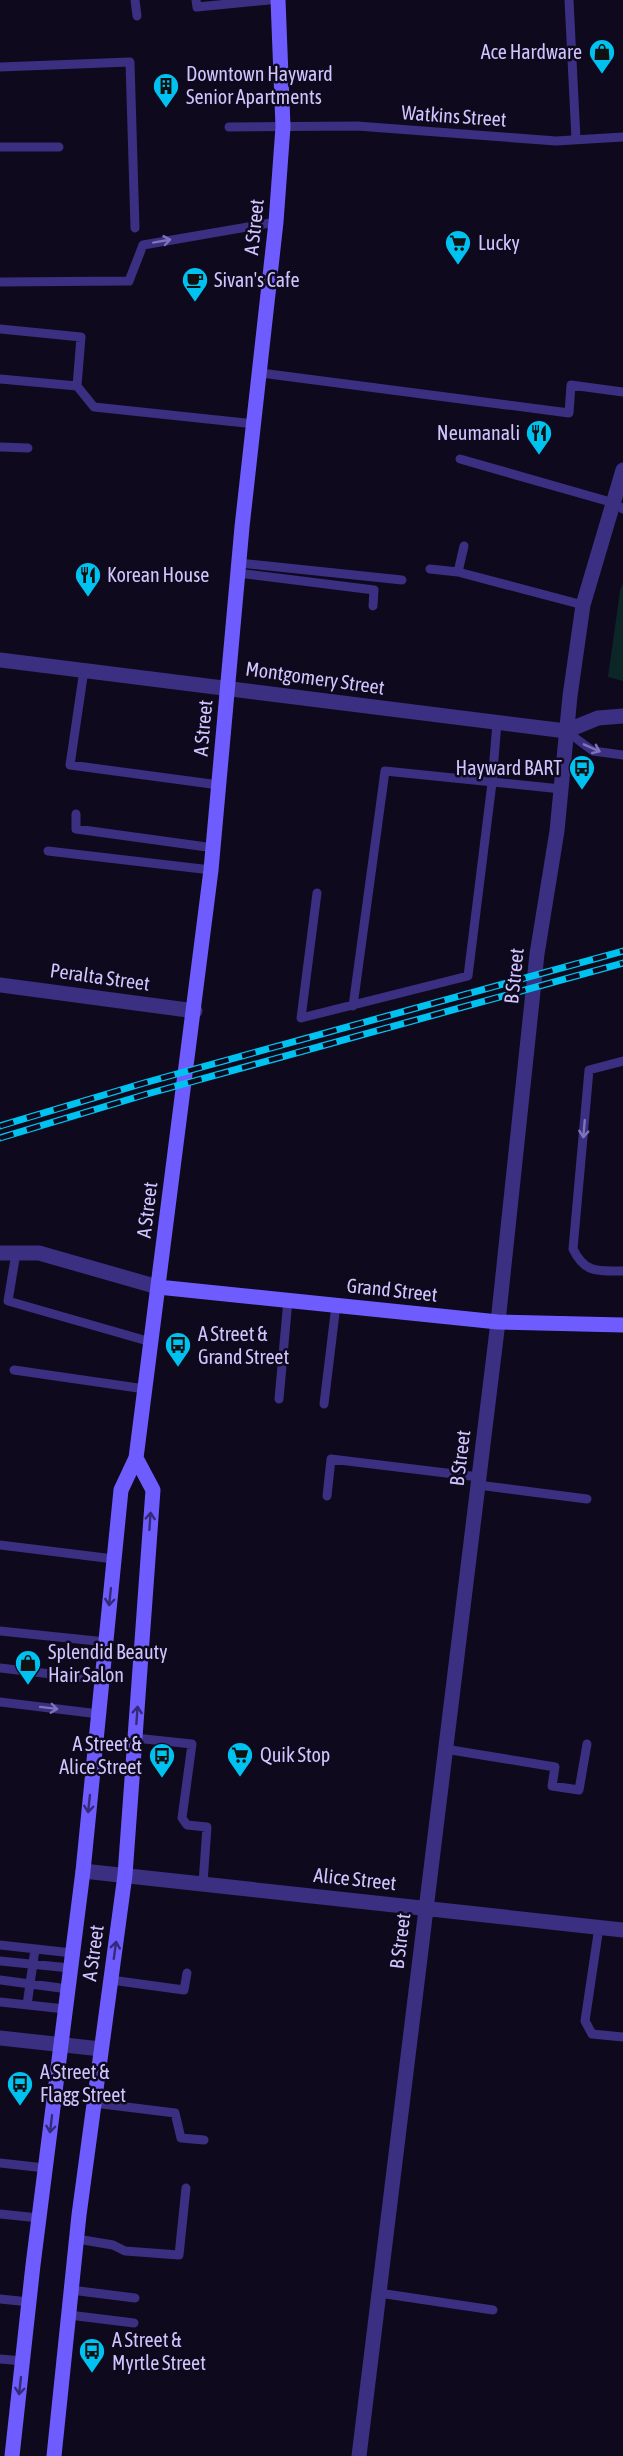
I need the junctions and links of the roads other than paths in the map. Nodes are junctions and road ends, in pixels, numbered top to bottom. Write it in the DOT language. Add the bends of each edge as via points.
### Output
graph roads {
  1 [pos="135,0"];
  2 [pos="196,0"];
  3 [pos="269,0"];
  4 [pos="278,0"];
  5 [pos="569,0"];
  6 [pos="137,16"];
  7 [pos="0,67"];
  8 [pos="229,127"];
  9 [pos="283,127"];
  10 [pos="623,137"];
  11 [pos="576,140"];
  12 [pos="0,147"];
  13 [pos="59,147"];
  14 [pos="276,222"];
  15 [pos="135,228"];
  16 [pos="0,282"];
  17 [pos="0,329"];
  18 [pos="261,373"];
  19 [pos="0,379"];
  20 [pos="76,386"];
  21 [pos="623,392"];
  22 [pos="255,424"];
  23 [pos="0,447"];
  24 [pos="28,448"];
  25 [pos="460,459"];
  26 [pos="623,470"];
  27 [pos="618,506"];
  28 [pos="464,546"];
  29 [pos="238,568"];
  30 [pos="430,569"];
  31 [pos="458,572"];
  32 [pos="402,580"];
  33 [pos="583,605"];
  34 [pos="373,606"];
  35 [pos="0,660"];
  36 [pos="84,670"];
  37 [pos="228,688"];
  38 [pos="623,716"];
  39 [pos="497,723"];
  40 [pos="566,731"];
  41 [pos="623,755"];
  42 [pos="492,783"];
  43 [pos="219,785"];
  44 [pos="561,789"];
  45 [pos="76,814"];
  46 [pos="214,848"];
  47 [pos="48,851"];
  48 [pos="212,870"];
  49 [pos="317,893"];
  50 [pos="0,986"];
  51 [pos="353,1006"];
  52 [pos="195,1011"];
  53 [pos="623,1061"];
  54 [pos="0,1253"];
  55 [pos="16,1253"];
  56 [pos="620,1271"];
  57 [pos="158,1287"];
  58 [pos="288,1300"];
  59 [pos="336,1305"];
  60 [pos="498,1322"];
  61 [pos="623,1325"];
  62 [pos="151,1342"];
  63 [pos="14,1370"];
  64 [pos="145,1389"];
  65 [pos="279,1399"];
  66 [pos="324,1404"];
  67 [pos="136,1458"];
  68 [pos="479,1481"];
  69 [pos="327,1496"];
  70 [pos="587,1499"];
  71 [pos="0,1545"];
  72 [pos="114,1559"];
  73 [pos="0,1631"];
  74 [pos="106,1642"];
  75 [pos="0,1668"];
  76 [pos="102,1680"];
  77 [pos="0,1702"];
  78 [pos="99,1714"];
  79 [pos="135,1738"];
  80 [pos="587,1744"];
  81 [pos="445,1749"];
  82 [pos="83,1871"];
  83 [pos="125,1875"];
  84 [pos="203,1883"];
  85 [pos="425,1907"];
  86 [pos="599,1927"];
  87 [pos="623,1930"];
  88 [pos="0,1945"];
  89 [pos="35,1949"];
  90 [pos="0,1960"];
  91 [pos="71,1961"];
  92 [pos="33,1964"];
  93 [pos="187,1973"];
  94 [pos="0,1980"];
  95 [pos="111,1980"];
  96 [pos="30,1984"];
  97 [pos="68,1989"];
  98 [pos="0,2002"];
  99 [pos="27,2005"];
  100 [pos="65,2009"];
  101 [pos="623,2037"];
  102 [pos="0,2038"];
  103 [pos="61,2045"];
  104 [pos="102,2049"];
  105 [pos="94,2103"];
  106 [pos="204,2140"];
  107 [pos="0,2163"];
  108 [pos="45,2168"];
  109 [pos="186,2188"];
  110 [pos="0,2214"];
  111 [pos="39,2218"];
  112 [pos="77,2239"];
  113 [pos="71,2290"];
  114 [pos="379,2293"];
  115 [pos="135,2298"];
  116 [pos="0,2299"];
  117 [pos="29,2302"];
  118 [pos="493,2310"];
  119 [pos="69,2315"];
  120 [pos="134,2323"];
  121 [pos="0,2358"];
  122 [pos="23,2361"];
  123 [pos="12,2456"];
  124 [pos="18,2456"];
  125 [pos="54,2456"];
  126 [pos="359,2456"];
  1 -- 6 [label="lane"];
  2 -- 3 [label="lane" via="197,7"];
  4 -- 9 [label="main road, A Street"];
  5 -- 11 [label="lane"];
  7 -- 15 [label="lane" via="130,62 136,128"];
  8 -- 9 [label="lane, Watkins Street"];
  9 -- 11 [label="lane, Watkins Street" via="357,126"];
  9 -- 14 [label="main road, A Street"];
  10 -- 11 [label="lane, Watkins Street"];
  12 -- 13 [label="lane"];
  16 -- 14 [label="lane, one-way" via="129,281 143,245"];
  14 -- 18 [label="main road, A Street"];
  17 -- 20 [label="lane" via="81,337"];
  18 -- 21 [label="lane" via="568,413 571,385"];
  18 -- 22 [label="main road, A Street"];
  19 -- 20 [label="lane"];
  20 -- 22 [label="lane" via="94,407"];
  22 -- 29 [label="main road, A Street"];
  23 -- 24 [label="lane"];
  25 -- 27 [label="lane"];
  26 -- 27 [label="street, B Street"];
  27 -- 33 [label="street, B Street"];
  28 -- 31 [label="lane"];
  29 -- 32 [label="lane"];
  29 -- 34 [label="lane" via="374,590"];
  29 -- 37 [label="main road, A Street"];
  30 -- 31 [label="lane"];
  31 -- 33 [label="lane"];
  33 -- 40 [label="street, B Street"];
  35 -- 36 [label="street, Montgomery Street"];
  36 -- 37 [label="street, Montgomery Street"];
  36 -- 43 [label="lane" via="70,765"];
  37 -- 39 [label="street, Montgomery Street"];
  37 -- 43 [label="main road, A Street"];
  38 -- 40 [label="street, Montgomery Street" via="598,718"];
  39 -- 40 [label="street, Montgomery Street"];
  39 -- 42 [label="lane"];
  40 -- 41 [label="lane, one-way" via="593,751"];
  40 -- 44 [label="street, B Street"];
  42 -- 44 [label="lane"];
  42 -- 51 [label="lane" via="468,976"];
  42 -- 51 [label="lane" via="385,771"];
  43 -- 46 [label="main road, A Street"];
  44 -- 60 [label="street, B Street" via="537,954"];
  45 -- 46 [label="lane" via="76,829"];
  46 -- 48 [label="main road, A Street"];
  47 -- 48 [label="lane"];
  48 -- 52 [label="main road, A Street"];
  49 -- 51 [label="lane" via="301,1018"];
  50 -- 52 [label="street, Peralta Street"];
  52 -- 57 [label="main road, A Street"];
  53 -- 56 [label="lane, one-way" via="589,1070 573,1249 579,1261 591,1270"];
  54 -- 55 [label="street"];
  55 -- 57 [label="street" via="39,1253"];
  55 -- 62 [label="lane" via="8,1300"];
  57 -- 58 [label="main road, Grand Street"];
  57 -- 62 [label="main road, A Street"];
  58 -- 59 [label="main road, Grand Street"];
  58 -- 65 [label="lane"];
  59 -- 60 [label="main road, Grand Street"];
  59 -- 66 [label="lane"];
  60 -- 61 [label="main road, Grand Street"];
  60 -- 68 [label="street, B Street"];
  62 -- 64 [label="main road, A Street"];
  63 -- 64 [label="lane"];
  64 -- 67 [label="main road, A Street"];
  67 -- 72 [label="main road, A Street" via="121,1490"];
  79 -- 67 [label="main road, A Street, one-way" via="153,1490"];
  68 -- 69 [label="lane" via="331,1459"];
  68 -- 70 [label="lane"];
  68 -- 81 [label="street, B Street"];
  71 -- 72 [label="lane"];
  72 -- 74 [label="main road, A Street, one-way"];
  73 -- 74 [label="lane"];
  74 -- 76 [label="main road, A Street"];
  75 -- 76 [label="lane"];
  76 -- 78 [label="main road, A Street"];
  77 -- 78 [label="lane, one-way"];
  78 -- 82 [label="main road, A Street, one-way"];
  79 -- 83 [label="main road, A Street"];
  79 -- 84 [label="lane" via="192,1744 182,1818 187,1825 207,1827"];
  80 -- 81 [label="lane" via="579,1790 552,1786 555,1767"];
  81 -- 85 [label="street, B Street"];
  82 -- 83 [label="street, Alice Street"];
  82 -- 91 [label="main road, A Street"];
  83 -- 84 [label="street, Alice Street"];
  95 -- 83 [label="main road, A Street, one-way"];
  84 -- 85 [label="street, Alice Street"];
  85 -- 86 [label="street, Alice Street"];
  85 -- 114 [label="street, B Street"];
  86 -- 87 [label="street, Alice Street"];
  86 -- 101 [label="lane" via="585,2021 592,2034"];
  88 -- 89 [label="lane"];
  89 -- 91 [label="lane"];
  89 -- 92 [label="lane"];
  90 -- 92 [label="lane"];
  91 -- 92 [label="lane"];
  91 -- 97 [label="main road, A Street"];
  92 -- 96 [label="lane"];
  93 -- 95 [label="lane" via="184,1990"];
  94 -- 96 [label="lane"];
  95 -- 104 [label="main road, A Street"];
  96 -- 97 [label="lane"];
  96 -- 99 [label="lane"];
  97 -- 100 [label="main road, A Street"];
  98 -- 99 [label="lane"];
  99 -- 100 [label="lane"];
  100 -- 103 [label="main road, A Street"];
  102 -- 103 [label="street"];
  103 -- 104 [label="street"];
  103 -- 108 [label="main road, A Street, one-way"];
  104 -- 105 [label="main road, A Street"];
  105 -- 106 [label="lane" via="175,2113 181,2138"];
  105 -- 112 [label="main road, A Street"];
  107 -- 108 [label="lane"];
  108 -- 111 [label="main road, A Street"];
  109 -- 112 [label="lane" via="179,2255 125,2250"];
  110 -- 111 [label="lane"];
  111 -- 117 [label="main road, A Street"];
  112 -- 113 [label="main road, A Street"];
  113 -- 115 [label="lane"];
  113 -- 119 [label="main road, A Street"];
  114 -- 118 [label="lane"];
  114 -- 126 [label="street, B Street"];
  116 -- 117 [label="lane"];
  117 -- 122 [label="main road, A Street"];
  119 -- 120 [label="lane"];
  119 -- 125 [label="main road, A Street"];
  121 -- 122 [label="lane"];
  122 -- 123 [label="main road, A Street, one-way"];
  123 -- 124 [label="street"];
}
